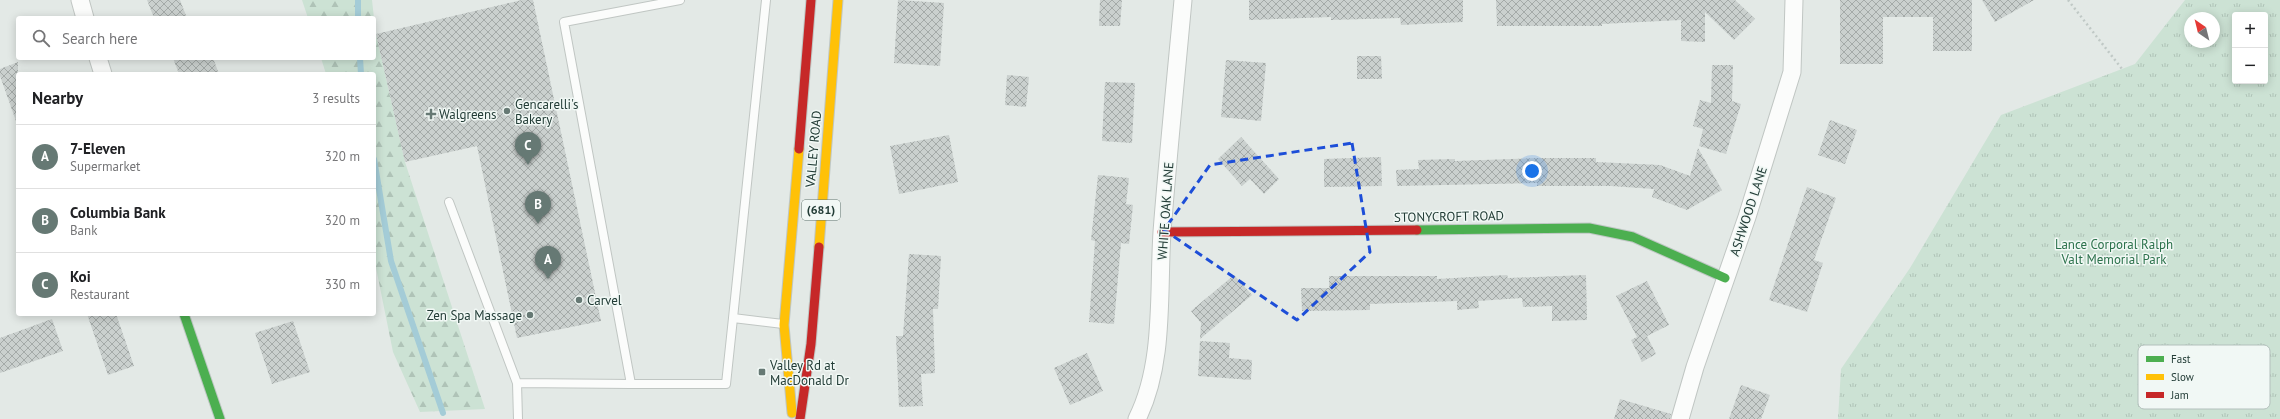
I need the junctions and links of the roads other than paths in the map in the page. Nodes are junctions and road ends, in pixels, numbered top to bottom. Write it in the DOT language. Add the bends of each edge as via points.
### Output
graph roads {
  1 [pos="80,0"];
  2 [pos="680,0"];
  3 [pos="766,0"];
  4 [pos="811,0"];
  5 [pos="838,0"];
  6 [pos="1183,0"];
  7 [pos="1794,0"];
  8 [pos="85,16"];
  9 [pos="99,60"];
  10 [pos="103,72"];
  11 [pos="449,202"];
  12 [pos="1162,232"];
  13 [pos="1726,278"];
  14 [pos="185,316"];
  15 [pos="733,318"];
  16 [pos="784,325"];
  17 [pos="517,383"];
  18 [pos="631,384"];
  19 [pos="220,419"];
  20 [pos="518,419"];
  21 [pos="793,419"];
  22 [pos="800,419"];
  23 [pos="1138,419"];
  24 [pos="1680,419"];
  1 -- 8 [label="street"];
  2 -- 18 [label="lane" via="564,22"];
  3 -- 15 [label="lane"];
  4 -- 16 [label="main road, VALLEY ROAD / (681)"];
  5 -- 22 [label="main road, VALLEY ROAD / (681)" via="811,344"];
  6 -- 12 [label="street, WHITE OAK LANE"];
  7 -- 13 [label="street, ASHWOOD LANE" via="1792,72"];
  9 -- 10 [label="street"];
  11 -- 17 [label="lane"];
  12 -- 13 [label="main road, STONYCROFT ROAD" via="1589,228 1633,236"];
  12 -- 23 [label="street, WHITE OAK LANE" via="1154,367 1146,403"];
  13 -- 24 [label="street, ASHWOOD LANE"];
  14 -- 19 [label="main road"];
  15 -- 16 [label="lane"];
  15 -- 18 [label="lane" via="726,384"];
  16 -- 21 [label="main road, VALLEY ROAD / (681)"];
  17 -- 18 [label="lane"];
  17 -- 20 [label="lane"];
}
